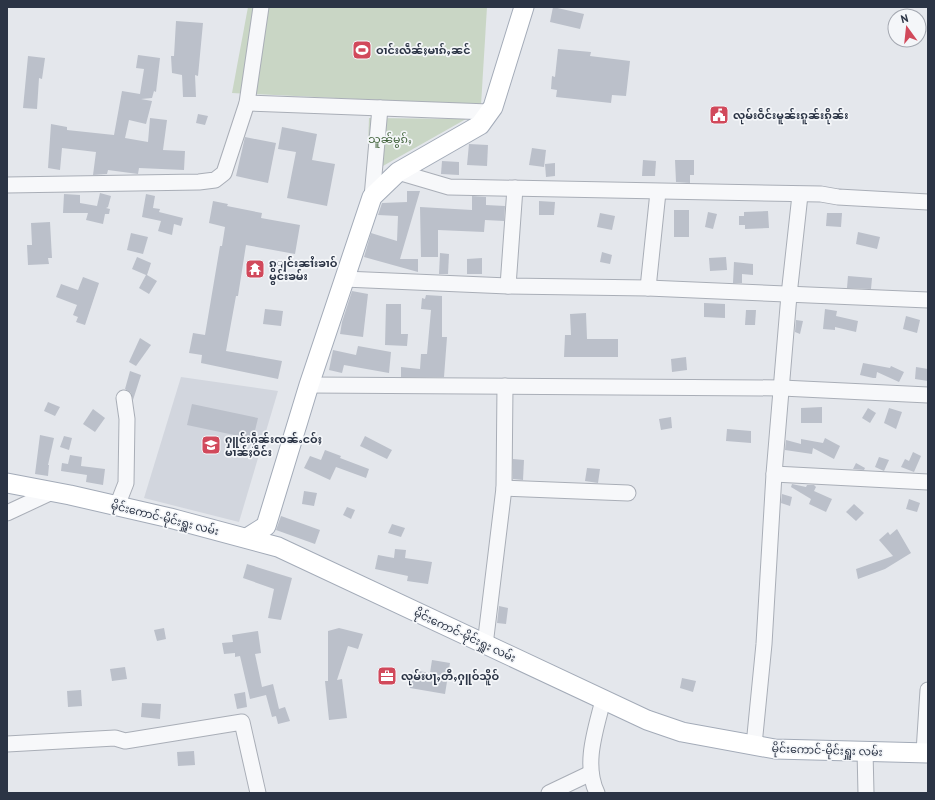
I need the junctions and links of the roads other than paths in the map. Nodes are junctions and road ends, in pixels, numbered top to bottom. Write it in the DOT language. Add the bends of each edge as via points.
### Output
graph roads {
  1 [pos="261,7"];
  2 [pos="524,7"];
  3 [pos="246,103"];
  4 [pos="380,108"];
  5 [pos="489,112"];
  6 [pos="398,172"];
  7 [pos="7,185"];
  8 [pos="514,188"];
  9 [pos="658,192"];
  10 [pos="800,195"];
  11 [pos="372,197"];
  12 [pos="928,202"];
  13 [pos="344,279"];
  14 [pos="508,286"];
  15 [pos="648,288"];
  16 [pos="789,295"];
  17 [pos="928,300"];
  18 [pos="309,385"];
  19 [pos="505,386"];
  20 [pos="782,388"];
  21 [pos="928,395"];
  22 [pos="124,398"];
  23 [pos="774,474"];
  24 [pos="928,482"];
  25 [pos="7,484"];
  26 [pos="504,488"];
  27 [pos="52,492"];
  28 [pos="628,493"];
  29 [pos="117,506"];
  30 [pos="7,513"];
  31 [pos="266,526"];
  32 [pos="247,538"];
  33 [pos="278,547"];
  34 [pos="485,645"];
  35 [pos="928,690"];
  36 [pos="603,700"];
  37 [pos="7,744"];
  38 [pos="754,745"];
  39 [pos="865,751"];
  40 [pos="926,753"];
  41 [pos="591,773"];
  42 [pos="258,793"];
  43 [pos="549,793"];
  44 [pos="597,793"];
  45 [pos="866,793"];
  1 -- 3 [label="street"];
  2 -- 5 [label="main road" via="493,107"];
  3 -- 4 [label="street"];
  3 -- 7 [label="street" via="224,173 215,180"];
  4 -- 5 [label="street"];
  4 -- 11 [label="street"];
  5 -- 6 [label="main road" via="480,125"];
  6 -- 8 [label="street" via="449,187"];
  6 -- 11 [label="main road"];
  8 -- 9 [label="street"];
  8 -- 14 [label="street"];
  9 -- 10 [label="street"];
  9 -- 15 [label="street"];
  10 -- 12 [label="street" via="821,194"];
  10 -- 16 [label="street"];
  11 -- 13 [label="main road"];
  13 -- 14 [label="street"];
  13 -- 18 [label="main road"];
  14 -- 15 [label="street"];
  15 -- 16 [label="street"];
  16 -- 17 [label="street"];
  16 -- 20 [label="street"];
  18 -- 19 [label="street"];
  18 -- 31 [label="main road"];
  19 -- 20 [label="street"];
  19 -- 26 [label="street"];
  20 -- 21 [label="street"];
  20 -- 23 [label="street"];
  22 -- 29 [label="street" via="127,419 126,483"];
  23 -- 24 [label="street"];
  23 -- 38 [label="street" via="764,644"];
  25 -- 27 [label="main road, မိုင်းကောင်-မိုင်းရှူး လမ်း"];
  26 -- 28 [label="street"];
  26 -- 34 [label="street"];
  27 -- 29 [label="main road, မိုင်းကောင်-မိုင်းရှူး လမ်း"];
  27 -- 30 [label="street"];
  29 -- 32 [label="main road, မိုင်းကောင်-မိုင်းရှူး လမ်း"];
  31 -- 32 [label="main road"];
  31 -- 33 [label="main road"];
  32 -- 33 [label="main road, မိုင်းကောင်-မိုင်းရှူး လမ်း"];
  33 -- 34 [label="main road, မိုင်းကောင်-မိုင်းရှူး လမ်း"];
  34 -- 36 [label="main road, မိုင်းကောင်-မိုင်းရှူး လမ်း"];
  35 -- 40 [label="street"];
  36 -- 38 [label="main road, မိုင်းကောင်-မိုင်းရှူး လမ်း" via="647,720 682,732"];
  36 -- 41 [label="street" via="590,758"];
  37 -- 42 [label="street" via="115,738 125,741 242,722"];
  38 -- 39 [label="main road, မိုင်းကောင်-မိုင်းရှူး လမ်း" via="775,750"];
  39 -- 40 [label="main road, မိုင်းကောင်-မိုင်းရှူး လမ်း"];
  39 -- 45 [label="street"];
  41 -- 43 [label="street"];
  41 -- 44 [label="street"];
}
